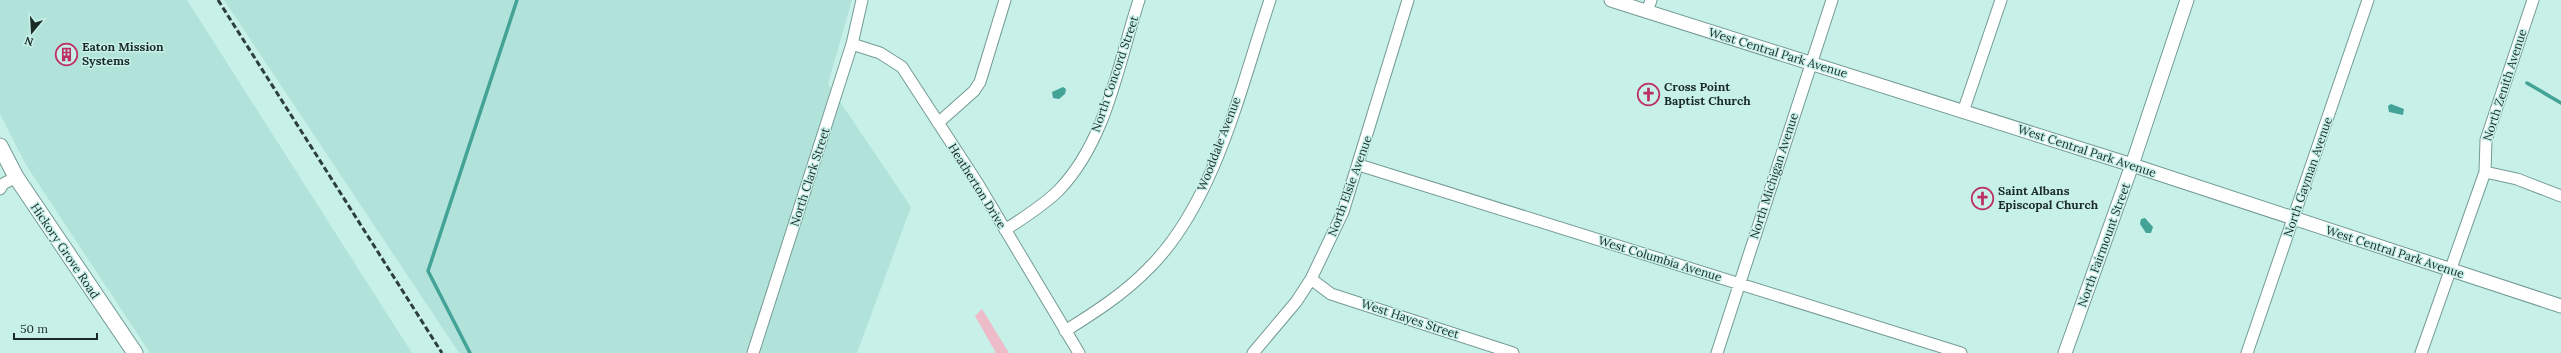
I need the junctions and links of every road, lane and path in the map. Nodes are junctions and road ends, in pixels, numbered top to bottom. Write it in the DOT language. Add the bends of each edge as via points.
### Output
graph roads {
  1 [pos="862,0"];
  2 [pos="1005,0"];
  3 [pos="1139,0"];
  4 [pos="1270,0"];
  5 [pos="1408,0"];
  6 [pos="1611,0"];
  7 [pos="1832,0"];
  8 [pos="2001,0"];
  9 [pos="2187,0"];
  10 [pos="2368,0"];
  11 [pos="2532,0"];
  12 [pos="1649,6"];
  13 [pos="852,44"];
  14 [pos="1811,62"];
  15 [pos="1963,112"];
  16 [pos="938,123"];
  17 [pos="0,146"];
  18 [pos="2132,164"];
  19 [pos="1359,165"];
  20 [pos="2485,172"];
  21 [pos="16,178"];
  22 [pos="0,189"];
  23 [pos="2561,196"];
  24 [pos="2294,218"];
  25 [pos="1005,230"];
  26 [pos="2450,270"];
  27 [pos="1311,279"];
  28 [pos="1739,284"];
  29 [pos="2561,306"];
  30 [pos="1065,331"];
  31 [pos="135,353"];
  32 [pos="753,353"];
  33 [pos="1079,353"];
  34 [pos="1253,353"];
  35 [pos="1513,353"];
  36 [pos="1717,353"];
  37 [pos="1961,353"];
  38 [pos="2065,353"];
  39 [pos="2247,353"];
  40 [pos="2421,353"];
  1 -- 13 [label="street, North Clark Street"];
  2 -- 16 [label="street" via="980,82 974,91"];
  3 -- 25 [label="street, North Concord Street" via="1112,91 1085,154 1058,190 1043,204"];
  4 -- 30 [label="street, Wooddale Avenue" via="1219,153 1202,192 1182,228 1150,268 1097,311"];
  5 -- 19 [label="street, North Elsie Avenue"];
  6 -- 12 [label="street, West Central Park Avenue"];
  7 -- 14 [label="street, North Michigan Avenue"];
  8 -- 15 [label="street"];
  9 -- 18 [label="street, North Fairmount Street"];
  10 -- 24 [label="street, North Gayman Avenue"];
  11 -- 20 [label="street, North Zenith Avenue" via="2486,140"];
  12 -- 14 [label="street, West Central Park Avenue"];
  13 -- 16 [label="street, Heatherton Drive" via="880,53 902,67"];
  13 -- 32 [label="street, North Clark Street"];
  14 -- 15 [label="street, West Central Park Avenue"];
  14 -- 28 [label="street, North Michigan Avenue"];
  15 -- 18 [label="street, West Central Park Avenue"];
  16 -- 25 [label="street, Heatherton Drive"];
  17 -- 21 [label="main road, Hickory Grove Road"];
  18 -- 24 [label="street, West Central Park Avenue"];
  18 -- 38 [label="street, North Fairmount Street"];
  19 -- 27 [label="street, North Elsie Avenue" via="1343,212"];
  19 -- 28 [label="street, West Columbia Avenue"];
  20 -- 23 [label="street" via="2517,179"];
  20 -- 26 [label="street, North Zenith Avenue"];
  21 -- 22 [label="street" via="3,184"];
  21 -- 31 [label="main road, Hickory Grove Road"];
  24 -- 26 [label="street, West Central Park Avenue"];
  24 -- 39 [label="street, North Gayman Avenue"];
  25 -- 30 [label="street, Heatherton Drive"];
  26 -- 29 [label="street, West Central Park Avenue"];
  26 -- 40 [label="street, North Zenith Avenue"];
  27 -- 34 [label="street, North Elsie Avenue" via="1296,302"];
  27 -- 35 [label="street, West Hayes Street" via="1331,294"];
  28 -- 36 [label="street, North Michigan Avenue"];
  28 -- 37 [label="street, West Columbia Avenue"];
  30 -- 33 [label="street, Heatherton Drive"];
}
